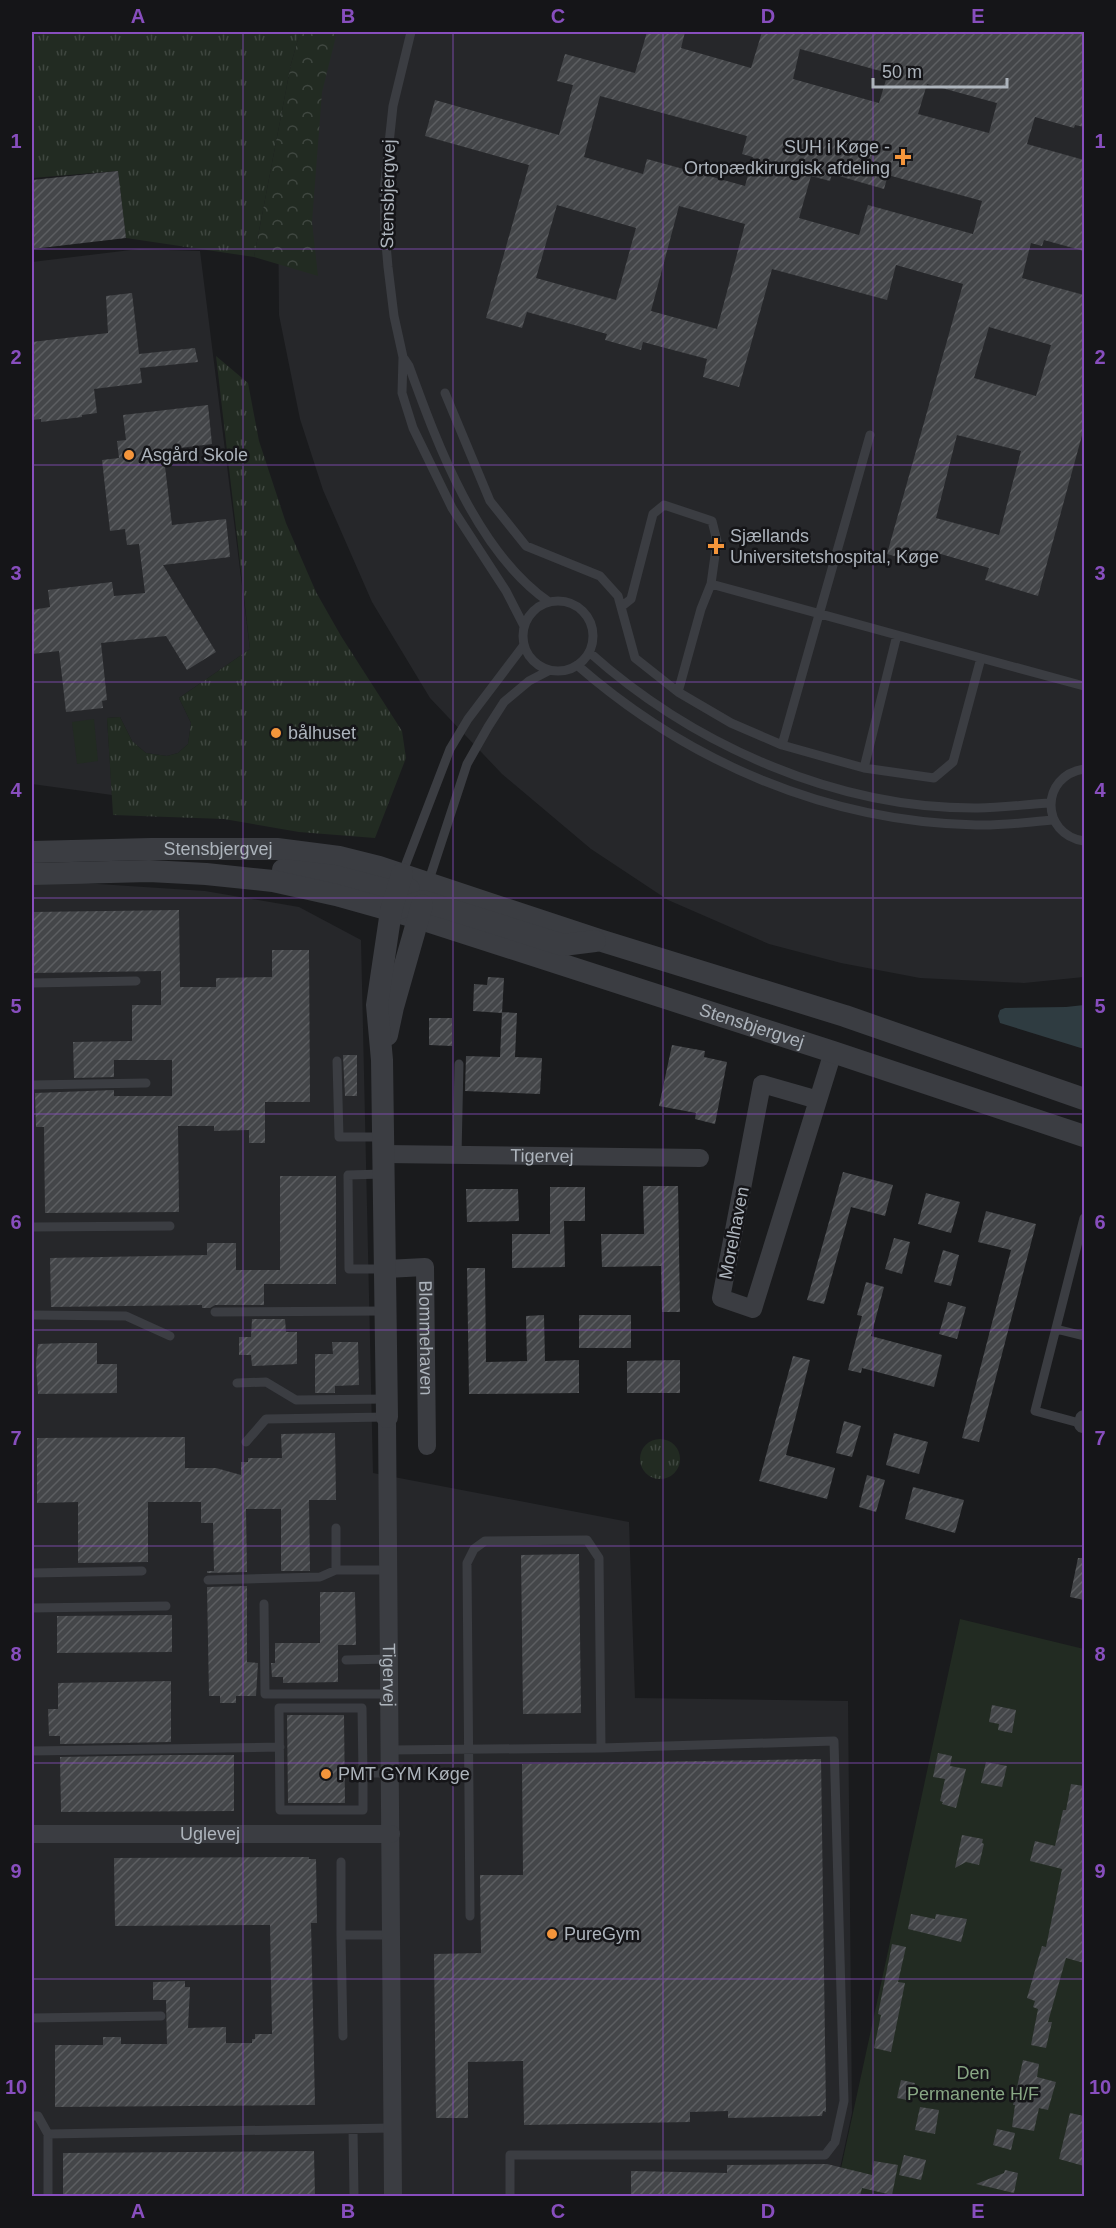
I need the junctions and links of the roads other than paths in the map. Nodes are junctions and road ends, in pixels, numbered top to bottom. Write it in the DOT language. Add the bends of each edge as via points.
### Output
graph roads {
  1 [pos="411,32"];
  2 [pos="403,357"];
  3 [pos="445,393"];
  4 [pos="870,435"];
  5 [pos="711,584"];
  6 [pos="549,602"];
  7 [pos="621,607"];
  8 [pos="819,614"];
  9 [pos="524,626"];
  10 [pos="897,635"];
  11 [pos="524,645"];
  12 [pos="589,652"];
  13 [pos="981,658"];
  14 [pos="577,665"];
  15 [pos="550,670"];
  16 [pos="1084,686"];
  17 [pos="678,692"];
  18 [pos="782,745"];
  19 [pos="864,768"];
  20 [pos="1084,769"];
  21 [pos="1051,803"];
  22 [pos="1054,820"];
  23 [pos="1084,841"];
  24 [pos="32,852"];
  25 [pos="32,874"];
  26 [pos="396,892"];
  27 [pos="423,901"];
  28 [pos="136,981"];
  29 [pos="32,983"];
  30 [pos="833,1052"];
  31 [pos="382,1060"];
  32 [pos="338,1061"];
  33 [pos="459,1064"];
  34 [pos="146,1083"];
  35 [pos="32,1085"];
  36 [pos="1084,1099"];
  37 [pos="819,1100"];
  38 [pos="1084,1136"];
  39 [pos="384,1155"];
  40 [pos="457,1155"];
  41 [pos="700,1158"];
  42 [pos="1084,1218"];
  43 [pos="170,1226"];
  44 [pos="32,1227"];
  45 [pos="386,1269"];
  46 [pos="386,1311"];
  47 [pos="216,1312"];
  48 [pos="32,1315"];
  49 [pos="1056,1329"];
  50 [pos="170,1336"];
  51 [pos="1084,1336"];
  52 [pos="237,1383"];
  53 [pos="387,1408"];
  54 [pos="1084,1421"];
  55 [pos="246,1442"];
  56 [pos="427,1446"];
  57 [pos="336,1528"];
  58 [pos="336,1570"];
  59 [pos="389,1570"];
  60 [pos="142,1571"];
  61 [pos="32,1573"];
  62 [pos="208,1580"];
  63 [pos="264,1604"];
  64 [pos="166,1606"];
  65 [pos="32,1608"];
  66 [pos="389,1659"];
  67 [pos="346,1660"];
  68 [pos="389,1694"];
  69 [pos="280,1747"];
  70 [pos="601,1748"];
  71 [pos="391,1750"];
  72 [pos="468,1750"];
  73 [pos="32,1751"];
  74 [pos="363,1773"];
  75 [pos="391,1773"];
  76 [pos="32,1834"];
  77 [pos="391,1834"];
  78 [pos="341,1862"];
  79 [pos="471,1916"];
  80 [pos="342,1935"];
  81 [pos="392,1935"];
  82 [pos="161,2016"];
  83 [pos="32,2019"];
  84 [pos="343,2036"];
  85 [pos="32,2116"];
  86 [pos="392,2128"];
  87 [pos="353,2129"];
  88 [pos="48,2134"];
  89 [pos="48,2196"];
  90 [pos="354,2196"];
  91 [pos="393,2196"];
  92 [pos="510,2196"];
  1 -- 2 [label="lane, Stensbjergvej" via="393,106 384,190 388,267"];
  2 -- 6 [label="lane, Stensbjergvej" via="464,498 506,562"];
  2 -- 9 [label="lane, Stensbjergvej" via="402,393 413,428 452,508"];
  3 -- 7 [label="lane" via="490,501 526,546 600,576 618,596"];
  4 -- 8 [label="lane"];
  5 -- 7 [label="lane" via="717,541 712,520 664,505 653,514 631,599"];
  5 -- 8 [label="lane"];
  5 -- 17 [label="lane"];
  6 -- 9 [label="lane" via="534,610"];
  6 -- 12 [label="lane" via="558,600 575,605 588,617 593,634"];
  7 -- 17 [label="lane" via="635,658"];
  8 -- 10 [label="lane"];
  8 -- 18 [label="lane"];
  9 -- 11 [label="lane"];
  10 -- 13 [label="lane"];
  10 -- 19 [label="lane"];
  11 -- 15 [label="lane" via="534,661"];
  11 -- 26 [label="lane" via="450,749"];
  12 -- 14 [label="lane"];
  12 -- 21 [label="lane" via="637,692 706,736 770,766 868,795 938,806 978,808"];
  13 -- 16 [label="lane"];
  13 -- 19 [label="lane" via="953,762 934,778"];
  14 -- 15 [label="lane"];
  14 -- 22 [label="lane" via="635,711 698,751 754,778 813,799 874,814 936,823 978,825"];
  15 -- 27 [label="lane" via="504,702 467,764"];
  17 -- 18 [label="lane" via="731,723"];
  18 -- 19 [label="lane"];
  20 -- 21 [label="lane" via="1059,782"];
  21 -- 22 [label="lane"];
  22 -- 23 [label="lane" via="1066,834"];
  24 -- 26 [label="street, Stensbjergvej" via="277,849 339,857"];
  25 -- 26 [label="street, Stensbjergvej" via="149,871 273,881 336,895"];
  26 -- 27 [label="street, Stensbjergvej"];
  26 -- 27 [label="street, Stensbjergvej"];
  26 -- 31 [label="street, Tigervej" via="377,1005"];
  27 -- 30 [label="street, Stensbjergvej"];
  27 -- 31 [label="street, Tigervej"];
  27 -- 36 [label="street, Stensbjergvej" via="599,940 845,1016"];
  28 -- 29 [label="lane"];
  30 -- 37 [label="street, Morelhaven"];
  30 -- 38 [label="street, Stensbjergvej"];
  31 -- 39 [label="street, Tigervej"];
  32 -- 39 [label="lane" via="339,1137"];
  33 -- 40 [label="lane"];
  34 -- 35 [label="lane"];
  37 -- 37 [label="street, Morelhaven" via="762,1084 721,1298 753,1309"];
  39 -- 40 [label="street, Tigervej"];
  39 -- 45 [label="street, Tigervej"];
  39 -- 45 [label="lane" via="348,1175 348,1269"];
  40 -- 41 [label="street, Tigervej"];
  42 -- 49 [label="lane"];
  43 -- 44 [label="lane"];
  45 -- 46 [label="street, Tigervej"];
  45 -- 56 [label="street, Blommehaven" via="425,1267"];
  46 -- 47 [label="lane"];
  46 -- 53 [label="street, Tigervej"];
  48 -- 50 [label="lane" via="126,1316"];
  49 -- 51 [label="lane"];
  49 -- 54 [label="lane" via="1035,1411"];
  52 -- 53 [label="lane" via="266,1382 296,1400"];
  53 -- 55 [label="lane" via="266,1419"];
  53 -- 59 [label="street, Tigervej"];
  57 -- 58 [label="lane"];
  58 -- 59 [label="lane"];
  58 -- 62 [label="lane" via="320,1578"];
  59 -- 66 [label="street, Tigervej"];
  60 -- 61 [label="lane"];
  63 -- 68 [label="lane" via="265,1694"];
  64 -- 65 [label="lane"];
  66 -- 67 [label="lane"];
  66 -- 68 [label="street, Tigervej"];
  68 -- 71 [label="street, Tigervej"];
  69 -- 73 [label="lane"];
  69 -- 74 [label="lane" via="280,1810 363,1810"];
  69 -- 74 [label="lane" via="279,1708 362,1708"];
  70 -- 72 [label="lane"];
  70 -- 72 [label="lane" via="599,1558 587,1540 485,1541 474,1549 467,1563"];
  70 -- 92 [label="lane" via="834,1741 844,2101 836,2142 825,2155 510,2155"];
  71 -- 72 [label="lane"];
  71 -- 75 [label="street, Tigervej"];
  72 -- 79 [label="lane"];
  74 -- 75 [label="lane"];
  75 -- 77 [label="street, Tigervej"];
  76 -- 77 [label="street, Uglevej"];
  77 -- 81 [label="street, Tigervej"];
  78 -- 80 [label="lane"];
  80 -- 81 [label="lane"];
  80 -- 84 [label="lane"];
  81 -- 86 [label="street, Tigervej"];
  82 -- 83 [label="lane"];
  85 -- 88 [label="lane" via="38,2116"];
  86 -- 87 [label="lane"];
  86 -- 91 [label="street, Tigervej"];
  87 -- 88 [label="lane"];
  87 -- 90 [label="lane"];
  88 -- 89 [label="lane"];
}
